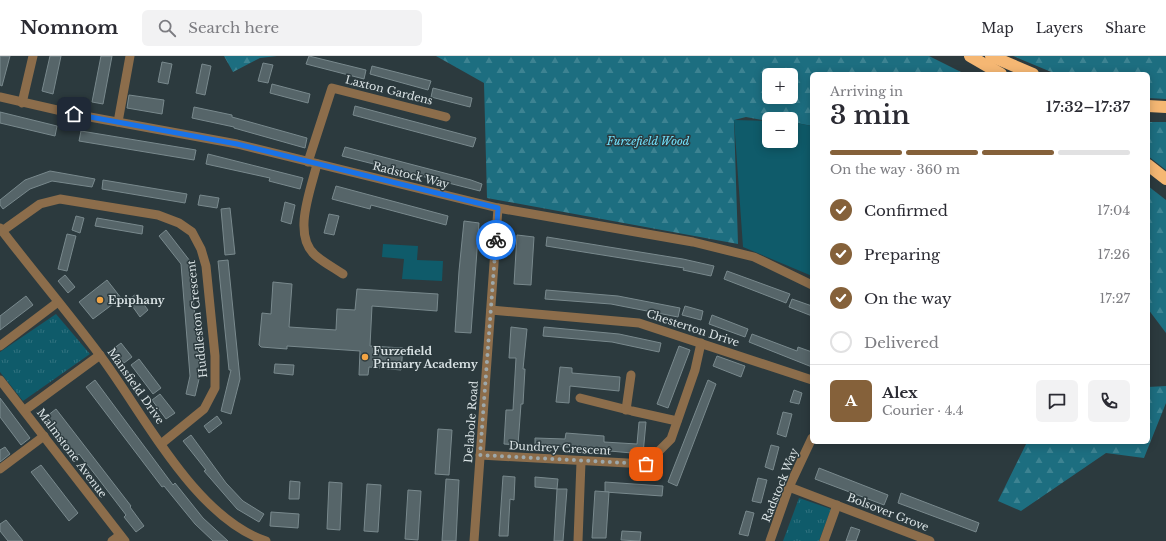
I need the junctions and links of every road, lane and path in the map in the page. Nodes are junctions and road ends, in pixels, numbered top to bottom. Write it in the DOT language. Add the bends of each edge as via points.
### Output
graph roads {
  1 [pos="33,56"];
  2 [pos="130,56"];
  3 [pos="970,56"];
  4 [pos="991,56"];
  5 [pos="998,72"];
  6 [pos="1028,72"];
  7 [pos="0,97"];
  8 [pos="22,103"];
  9 [pos="1150,106"];
  10 [pos="1166,107"];
  11 [pos="446,117"];
  12 [pos="118,122"];
  13 [pos="313,163"];
  14 [pos="1150,167"];
  15 [pos="1166,179"];
  16 [pos="498,208"];
  17 [pos="1,229"];
  18 [pos="343,274"];
  19 [pos="810,284"];
  20 [pos="58,302"];
  21 [pos="492,310"];
  22 [pos="701,343"];
  23 [pos="0,346"];
  24 [pos="100,355"];
  25 [pos="630,375"];
  26 [pos="810,379"];
  27 [pos="0,381"];
  28 [pos="580,398"];
  29 [pos="25,410"];
  30 [pos="626,410"];
  31 [pos="677,421"];
  32 [pos="44,436"];
  33 [pos="810,442"];
  34 [pos="161,444"];
  35 [pos="480,455"];
  36 [pos="582,462"];
  37 [pos="0,469"];
  38 [pos="789,487"];
  39 [pos="837,505"];
  40 [pos="122,538"];
  41 [pos="112,541"];
  42 [pos="266,541"];
  43 [pos="474,541"];
  44 [pos="578,541"];
  45 [pos="770,541"];
  46 [pos="824,541"];
  47 [pos="930,541"];
  1 -- 8 [label="street"];
  2 -- 12 [label="street"];
  3 -- 5 [label="highway"];
  4 -- 6 [label="highway"];
  7 -- 8 [label="street, Radstock Way"];
  8 -- 12 [label="street, Radstock Way"];
  9 -- 10 [label="highway"];
  11 -- 13 [label="street, Laxton Gardens" via="332,88"];
  12 -- 13 [label="street, Radstock Way" via="237,144"];
  13 -- 16 [label="street, Radstock Way"];
  13 -- 18 [label="street" via="303,224 304,239 314,255"];
  14 -- 15 [label="highway"];
  16 -- 19 [label="street, Radstock Way" via="693,242 754,257"];
  16 -- 21 [label="street, Delabole Road"];
  17 -- 20 [label="street, Mansfield Drive"];
  17 -- 34 [label="street, Huddleston Crescent" via="40,204 60,199 158,215 180,223 192,232 206,266 215,356 215,388 199,414"];
  20 -- 23 [label="street"];
  20 -- 24 [label="street, Mansfield Drive"];
  21 -- 22 [label="street, Chesterton Drive" via="639,323"];
  21 -- 35 [label="street, Delabole Road"];
  22 -- 26 [label="street, Chesterton Drive"];
  22 -- 31 [label="street, Dundrey Crescent" via="695,370"];
  24 -- 29 [label="street"];
  24 -- 34 [label="street, Mansfield Drive"];
  25 -- 30 [label="street"];
  27 -- 29 [label="street, Malmstone Avenue"];
  28 -- 30 [label="street"];
  29 -- 32 [label="street, Malmstone Avenue"];
  30 -- 31 [label="street"];
  31 -- 36 [label="street, Dundrey Crescent" via="671,439 646,464"];
  32 -- 37 [label="street"];
  32 -- 40 [label="street, Malmstone Avenue"];
  33 -- 38 [label="street, Radstock Way"];
  34 -- 42 [label="street, Mansfield Drive" via="204,501 232,524"];
  35 -- 36 [label="street, Dundrey Crescent"];
  35 -- 43 [label="street, Delabole Road"];
  36 -- 44 [label="street"];
  38 -- 39 [label="street, Bolsover Grove"];
  38 -- 45 [label="street, Radstock Way"];
  39 -- 46 [label="street, Bolsover Grove"];
  39 -- 47 [label="street, Bolsover Grove"];
  40 -- 41 [label="street"];
}
